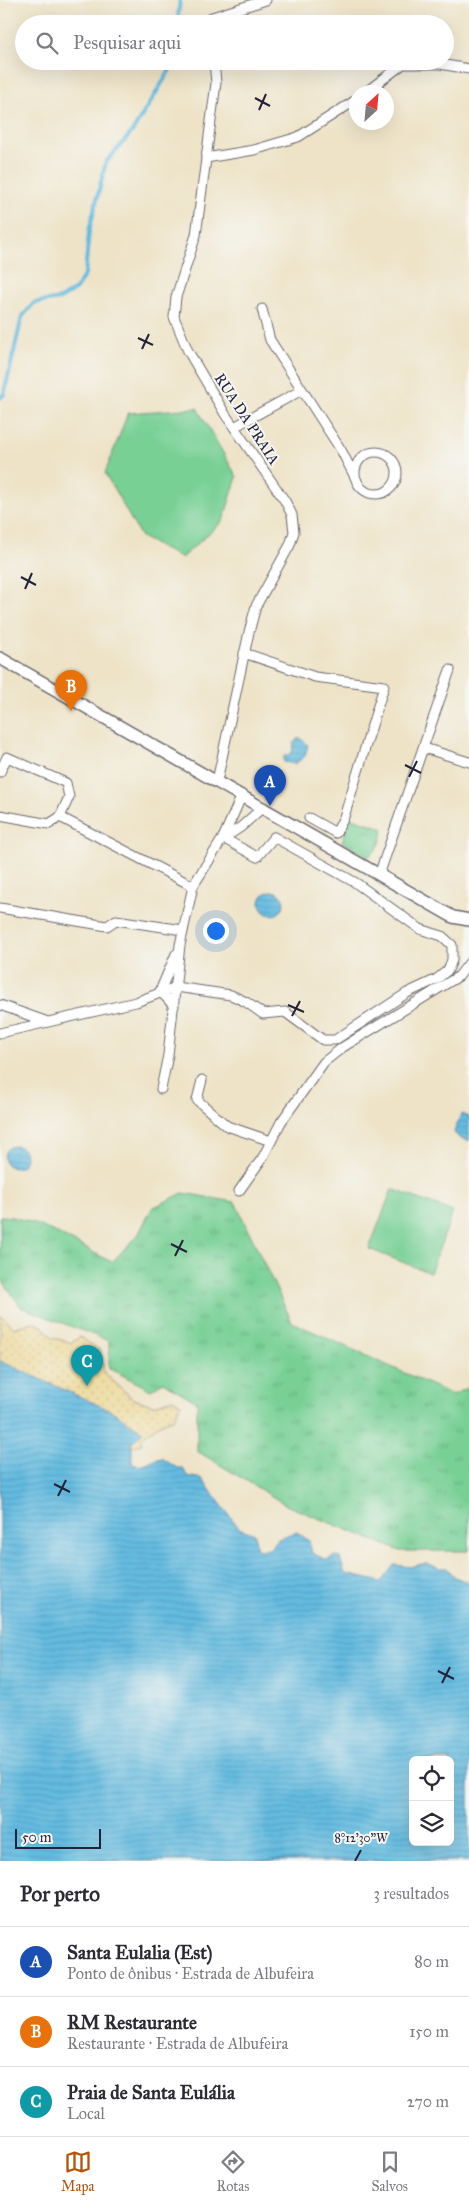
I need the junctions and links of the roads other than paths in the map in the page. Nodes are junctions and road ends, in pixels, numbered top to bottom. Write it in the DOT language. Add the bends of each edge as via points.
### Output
graph roads {
  1 [pos="266,0"];
  2 [pos="218,15"];
  3 [pos="454,66"];
  4 [pos="469,69"];
  5 [pos="215,70"];
  6 [pos="395,70"];
  7 [pos="375,85"];
  8 [pos="349,104"];
  9 [pos="206,158"];
  10 [pos="262,309"];
  11 [pos="302,390"];
  12 [pos="234,427"];
  13 [pos="341,450"];
  14 [pos="363,456"];
  15 [pos="358,483"];
  16 [pos="244,653"];
  17 [pos="0,658"];
  18 [pos="450,670"];
  19 [pos="424,748"];
  20 [pos="469,762"];
  21 [pos="0,772"];
  22 [pos="217,781"];
  23 [pos="242,795"];
  24 [pos="263,807"];
  25 [pos="0,814"];
  26 [pos="60,817"];
  27 [pos="309,818"];
  28 [pos="224,838"];
  29 [pos="379,875"];
  30 [pos="193,886"];
  31 [pos="0,908"];
  32 [pos="469,920"];
  33 [pos="183,930"];
  34 [pos="180,945"];
  35 [pos="469,964"];
  36 [pos="176,987"];
  37 [pos="160,991"];
  38 [pos="0,1005"];
  39 [pos="174,1006"];
  40 [pos="45,1021"];
  41 [pos="0,1033"];
  42 [pos="202,1080"];
  43 [pos="161,1089"];
  44 [pos="271,1141"];
  45 [pos="239,1191"];
  1 -- 2 [label="street"];
  3 -- 4 [label="street"];
  5 -- 9 [label="street, RUA DA PRAIA"];
  6 -- 7 [label="street"];
  8 -- 9 [label="street" via="298,137 254,150"];
  9 -- 12 [label="street, RUA DA PRAIA" via="196,235 176,297 174,317 188,351"];
  10 -- 11 [label="street" via="270,340"];
  11 -- 12 [label="street"];
  11 -- 13 [label="street"];
  12 -- 16 [label="street, RUA DA PRAIA" via="285,501 292,516 294,532 256,606"];
  13 -- 14 [label="street" via="352,457"];
  13 -- 15 [label="street"];
  14 -- 15 [label="street" via="356,469"];
  14 -- 15 [label="street" via="378,452 385,454 394,461 398,475 391,488 381,493 367,492"];
  16 -- 22 [label="street, RUA DA PRAIA"];
  16 -- 27 [label="street" via="315,676 384,686 344,816 336,832"];
  17 -- 22 [label="street"];
  18 -- 19 [label="street"];
  19 -- 20 [label="street"];
  19 -- 29 [label="street"];
  21 -- 26 [label="street" via="7,757 66,783 69,797"];
  22 -- 23 [label="street"];
  23 -- 24 [label="street"];
  23 -- 28 [label="street"];
  24 -- 28 [label="street"];
  24 -- 29 [label="street"];
  25 -- 26 [label="street" via="49,824"];
  26 -- 30 [label="street"];
  28 -- 30 [label="street"];
  28 -- 36 [label="street" via="257,857 274,838 290,846 356,883 420,929 442,936 452,945 452,960 448,970 437,979 407,993 335,1040 323,1040 285,1012 263,1014 232,995"];
  29 -- 32 [label="street" via="453,917"];
  30 -- 33 [label="street"];
  31 -- 33 [label="street" via="108,926 116,920"];
  33 -- 34 [label="street"];
  34 -- 36 [label="street"];
  34 -- 37 [label="street"];
  35 -- 44 [label="street" via="459,976 324,1062"];
  36 -- 37 [label="street"];
  36 -- 39 [label="street"];
  37 -- 39 [label="street"];
  37 -- 40 [label="street" via="136,1002"];
  38 -- 40 [label="street"];
  39 -- 43 [label="street"];
  40 -- 41 [label="street"];
  42 -- 44 [label="street" via="197,1100 227,1126"];
  44 -- 45 [label="street"];
}
